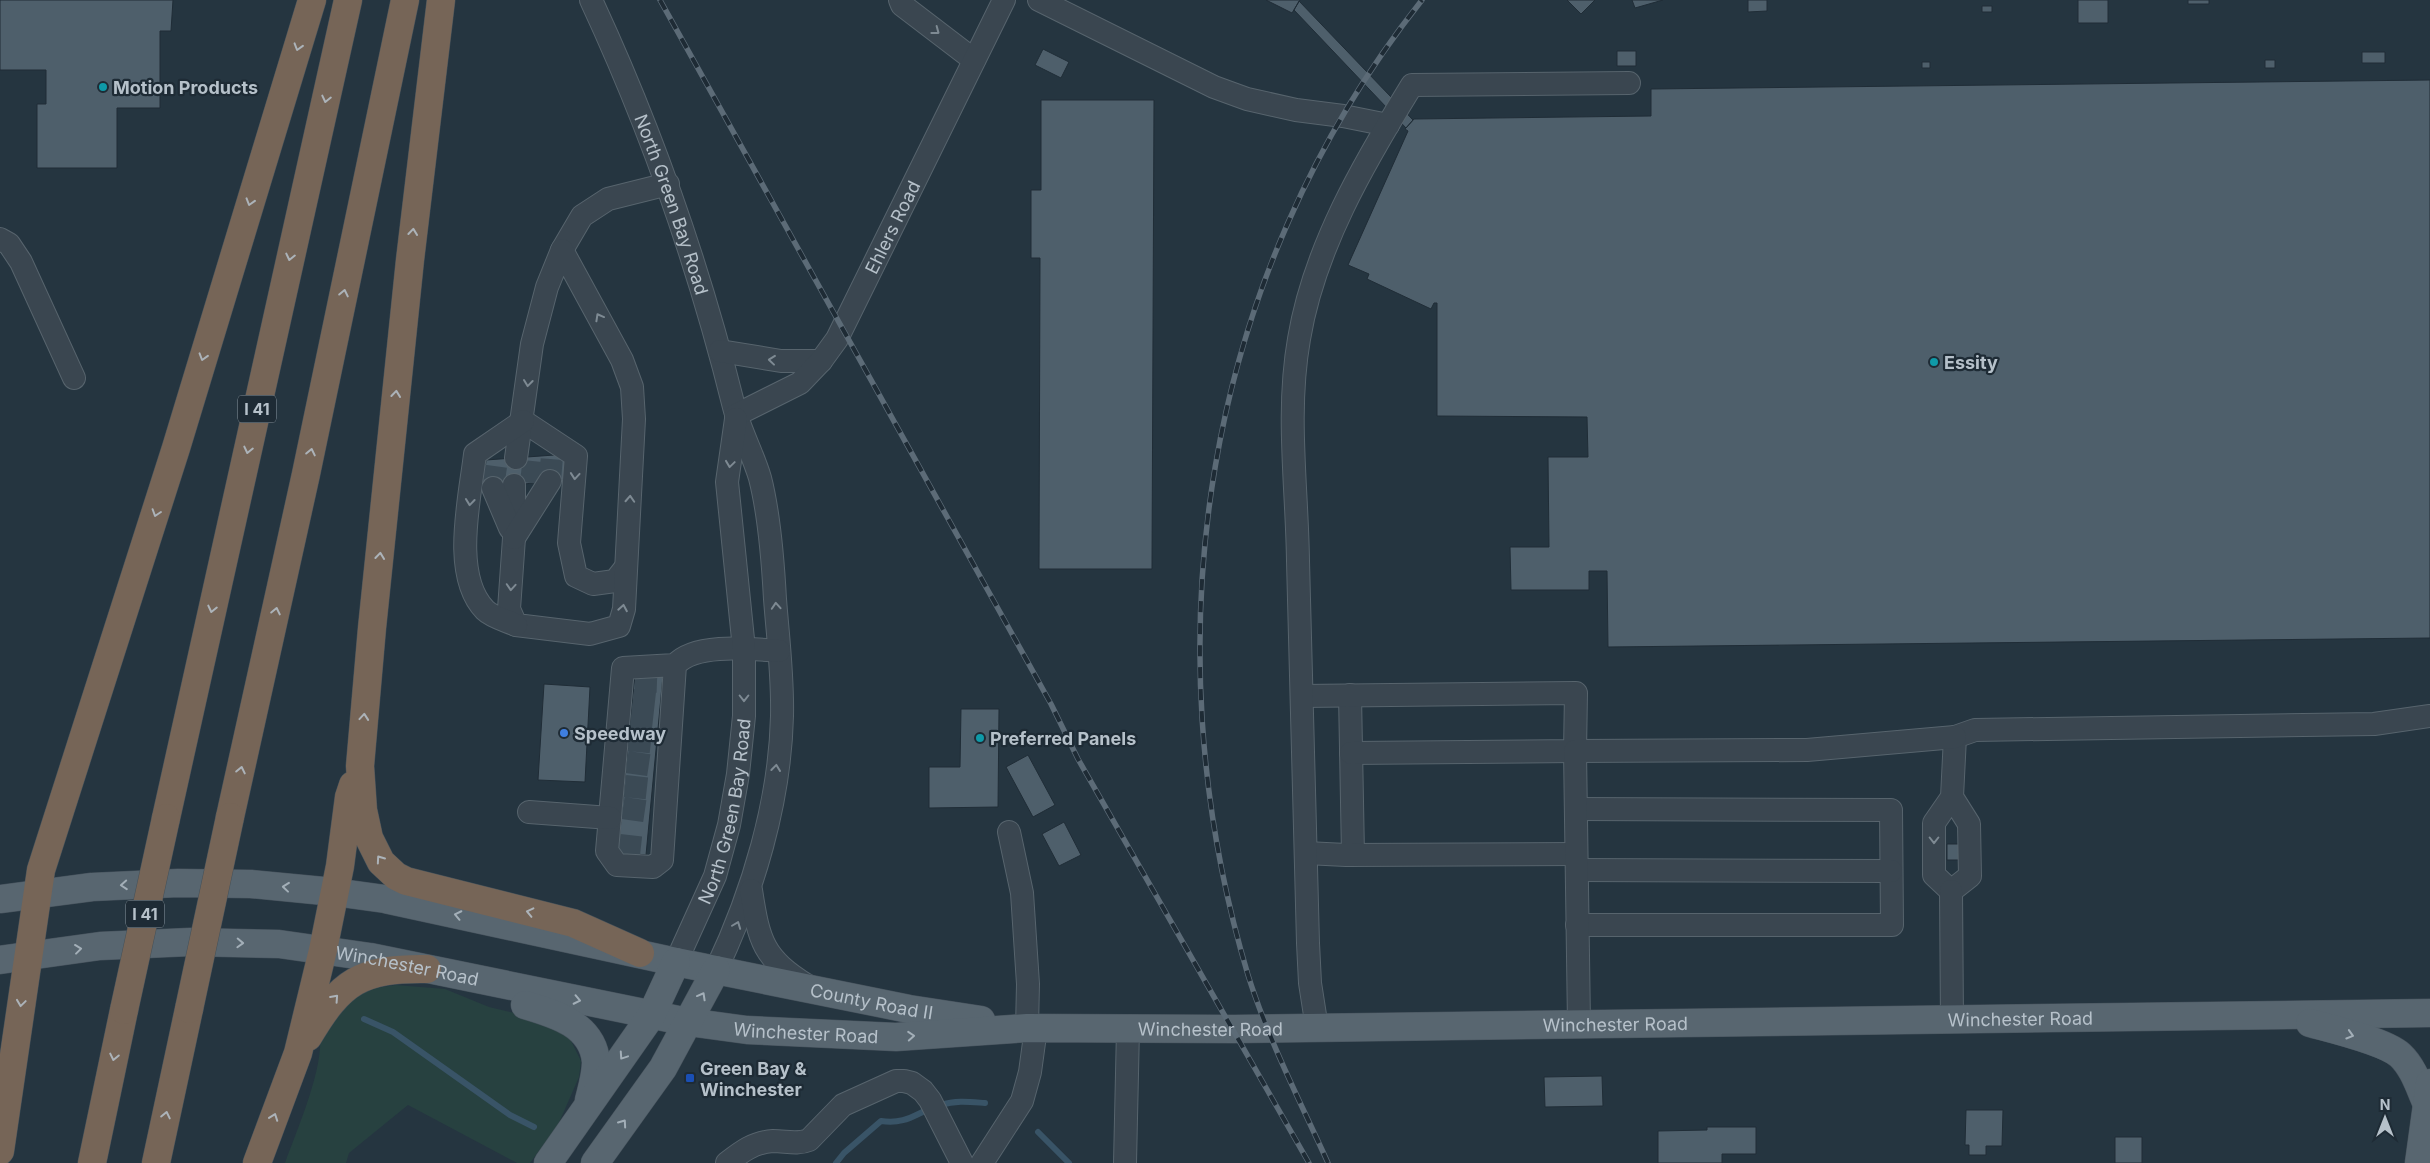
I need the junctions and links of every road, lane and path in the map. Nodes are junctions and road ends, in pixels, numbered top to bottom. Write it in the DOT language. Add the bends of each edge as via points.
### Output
graph roads {
  1 [pos="312,0"];
  2 [pos="348,0"];
  3 [pos="405,0"];
  4 [pos="442,0"];
  5 [pos="591,0"];
  6 [pos="900,0"];
  7 [pos="1004,0"];
  8 [pos="1039,0"];
  9 [pos="974,60"];
  10 [pos="1629,83"];
  11 [pos="1388,124"];
  12 [pos="668,184"];
  13 [pos="0,239"];
  14 [pos="562,250"];
  15 [pos="720,351"];
  16 [pos="821,360"];
  17 [pos="74,378"];
  18 [pos="736,415"];
  19 [pos="523,421"];
  20 [pos="514,538"];
  21 [pos="626,568"];
  22 [pos="516,625"];
  23 [pos="744,649"];
  24 [pos="780,651"];
  25 [pos="1350,695"];
  26 [pos="1302,696"];
  27 [pos="668,697"];
  28 [pos="2430,716"];
  29 [pos="1955,737"];
  30 [pos="1576,751"];
  31 [pos="1351,752"];
  32 [pos="360,766"];
  33 [pos="1952,797"];
  34 [pos="1576,809"];
  35 [pos="530,812"];
  36 [pos="615,817"];
  37 [pos="1008,832"];
  38 [pos="1306,853"];
  39 [pos="1353,855"];
  40 [pos="1577,862"];
  41 [pos="1891,870"];
  42 [pos="751,886"];
  43 [pos="1952,891"];
  44 [pos="334,892"];
  45 [pos="37,893"];
  46 [pos="0,899"];
  47 [pos="1578,925"];
  48 [pos="323,950"];
  49 [pos="640,953"];
  50 [pos="30,955"];
  51 [pos="0,960"];
  52 [pos="676,962"];
  53 [pos="434,970"];
  54 [pos="716,970"];
  55 [pos="811,988"];
  56 [pos="2430,1013"];
  57 [pos="651,1016"];
  58 [pos="2287,1016"];
  59 [pos="1952,1020"];
  60 [pos="688,1022"];
  61 [pos="1579,1024"];
  62 [pos="1032,1028"];
  63 [pos="1317,1028"];
  64 [pos="1128,1029"];
  65 [pos="298,1053"];
  66 [pos="2428,1092"];
  67 [pos="587,1110"];
  68 [pos="0,1151"];
  69 [pos="92,1163"];
  70 [pos="156,1163"];
  71 [pos="257,1163"];
  72 [pos="548,1163"];
  73 [pos="595,1163"];
  74 [pos="727,1163"];
  75 [pos="962,1163"];
  76 [pos="982,1163"];
  77 [pos="1125,1163"];
  78 [pos="2419,1163"];
  1 -- 45 [label="highway, one-way" via="176,448 41,870"];
  2 -- 69 [label="highway, I 41, one-way, bridge"];
  70 -- 3 [label="highway, one-way, bridge" via="304,484"];
  32 -- 4 [label="highway, one-way" via="410,260"];
  5 -- 12 [label="street, North Green Bay Road" via="652,139"];
  6 -- 9 [label="street, one-way" via="902,5"];
  7 -- 9 [label="street, Ehlers Road"];
  8 -- 11 [label="street" via="1214,87 1296,110"];
  9 -- 16 [label="street, Ehlers Road" via="842,330"];
  10 -- 11 [label="street" via="1412,85"];
  11 -- 26 [label="street" via="1328,243 1310,292 1299,338 1293,379 1293,432"];
  12 -- 14 [label="street" via="608,199 582,216"];
  12 -- 15 [label="street, North Green Bay Road"];
  13 -- 17 [label="street" via="9,244 21,262"];
  14 -- 19 [label="street, one-way" via="547,287 532,344"];
  21 -- 14 [label="street, one-way" via="634,419 632,386 622,360"];
  16 -- 15 [label="street, one-way" via="781,360"];
  15 -- 18 [label="street, North Green Bay Road"];
  16 -- 18 [label="street, Ehlers Road" via="800,383"];
  18 -- 23 [label="street, North Green Bay Road, one-way" via="727,482"];
  24 -- 18 [label="street, North Green Bay Road, one-way" via="773,566 760,478"];
  19 -- 19 [label="street" via="525,457"];
  19 -- 21 [label="street, one-way" via="576,456 569,543 576,576 593,584 615,581"];
  19 -- 22 [label="street, one-way" via="475,454 464,556 469,586 486,611"];
  20 -- 20 [label="street" via="522,484"];
  20 -- 22 [label="street, one-way" via="509,609"];
  22 -- 21 [label="street, one-way" via="590,634 618,626 624,609"];
  23 -- 24 [label="street"];
  23 -- 27 [label="street" via="704,651 680,659"];
  23 -- 52 [label="street, North Green Bay Road, one-way" via="744,716 729,825 715,876"];
  42 -- 24 [label="street, North Green Bay Road, one-way" via="766,830 775,776 782,717"];
  25 -- 26 [label="street"];
  25 -- 30 [label="street" via="1576,693"];
  25 -- 31 [label="street"];
  26 -- 38 [label="street"];
  27 -- 36 [label="street" via="623,668 625,720"];
  27 -- 36 [label="street" via="656,832 662,860 653,867 617,865 607,851"];
  28 -- 29 [label="street" via="2374,724 1975,730"];
  29 -- 30 [label="street" via="1807,750"];
  29 -- 33 [label="street"];
  30 -- 31 [label="street"];
  30 -- 34 [label="street"];
  31 -- 39 [label="street"];
  32 -- 44 [label="highway" via="349,797"];
  49 -- 32 [label="highway, one-way" via="573,922 437,890 396,876 381,862 369,838"];
  33 -- 43 [label="street" via="1969,824 1970,876"];
  33 -- 43 [label="street, one-way" via="1934,823 1934,875"];
  34 -- 40 [label="street"];
  34 -- 41 [label="street" via="1891,810"];
  35 -- 36 [label="street"];
  37 -- 62 [label="street" via="1022,894"];
  38 -- 39 [label="street"];
  38 -- 63 [label="street" via="1310,973"];
  39 -- 40 [label="street"];
  40 -- 41 [label="street"];
  40 -- 47 [label="street"];
  41 -- 47 [label="street" via="1892,925"];
  54 -- 42 [label="street, North Green Bay Road, one-way"];
  42 -- 55 [label="street" via="762,941 770,957 785,972"];
  43 -- 59 [label="street"];
  44 -- 45 [label="main road, one-way" via="251,884 178,883"];
  44 -- 48 [label="highway"];
  49 -- 44 [label="main road, one-way" via="385,899"];
  45 -- 46 [label="main road"];
  45 -- 50 [label="highway"];
  47 -- 61 [label="street"];
  50 -- 48 [label="main road, Winchester Road, one-way" via="100,946 190,942 279,944"];
  48 -- 53 [label="main road, Winchester Road"];
  48 -- 65 [label="highway"];
  49 -- 52 [label="main road"];
  50 -- 51 [label="main road, Winchester Road"];
  50 -- 68 [label="highway, one-way"];
  52 -- 54 [label="main road"];
  52 -- 57 [label="main road, North Green Bay Road"];
  53 -- 57 [label="main road, Winchester Road, one-way"];
  65 -- 53 [label="highway, one-way" via="337,994 353,982 386,970"];
  53 -- 67 [label="main road" via="471,987 561,1017 583,1032 590,1041 596,1063"];
  54 -- 55 [label="main road, County Road II"];
  60 -- 54 [label="main road, North Green Bay Road, one-way"];
  55 -- 62 [label="main road, County Road II" via="909,1009"];
  56 -- 58 [label="main road, Winchester Road"];
  57 -- 60 [label="main road, Winchester Road"];
  57 -- 67 [label="main road, North Green Bay Road, one-way"];
  58 -- 59 [label="main road, Winchester Road"];
  58 -- 66 [label="main road, one-way" via="2396,1052"];
  59 -- 61 [label="main road, Winchester Road"];
  60 -- 62 [label="main road, Winchester Road, one-way" via="764,1031 896,1038"];
  73 -- 60 [label="main road, North Green Bay Road, one-way" via="663,1068"];
  61 -- 63 [label="main road, Winchester Road"];
  62 -- 64 [label="main road, Winchester Road"];
  62 -- 76 [label="street" via="1030,1072 1022,1101"];
  63 -- 64 [label="main road, Winchester Road"];
  64 -- 77 [label="street"];
  71 -- 65 [label="highway, one-way"];
  66 -- 78 [label="main road"];
  67 -- 72 [label="main road, North Green Bay Road"];
  74 -- 75 [label="street" via="759,1143 802,1143 809,1140 844,1105 896,1081 912,1083 923,1091"];
}
